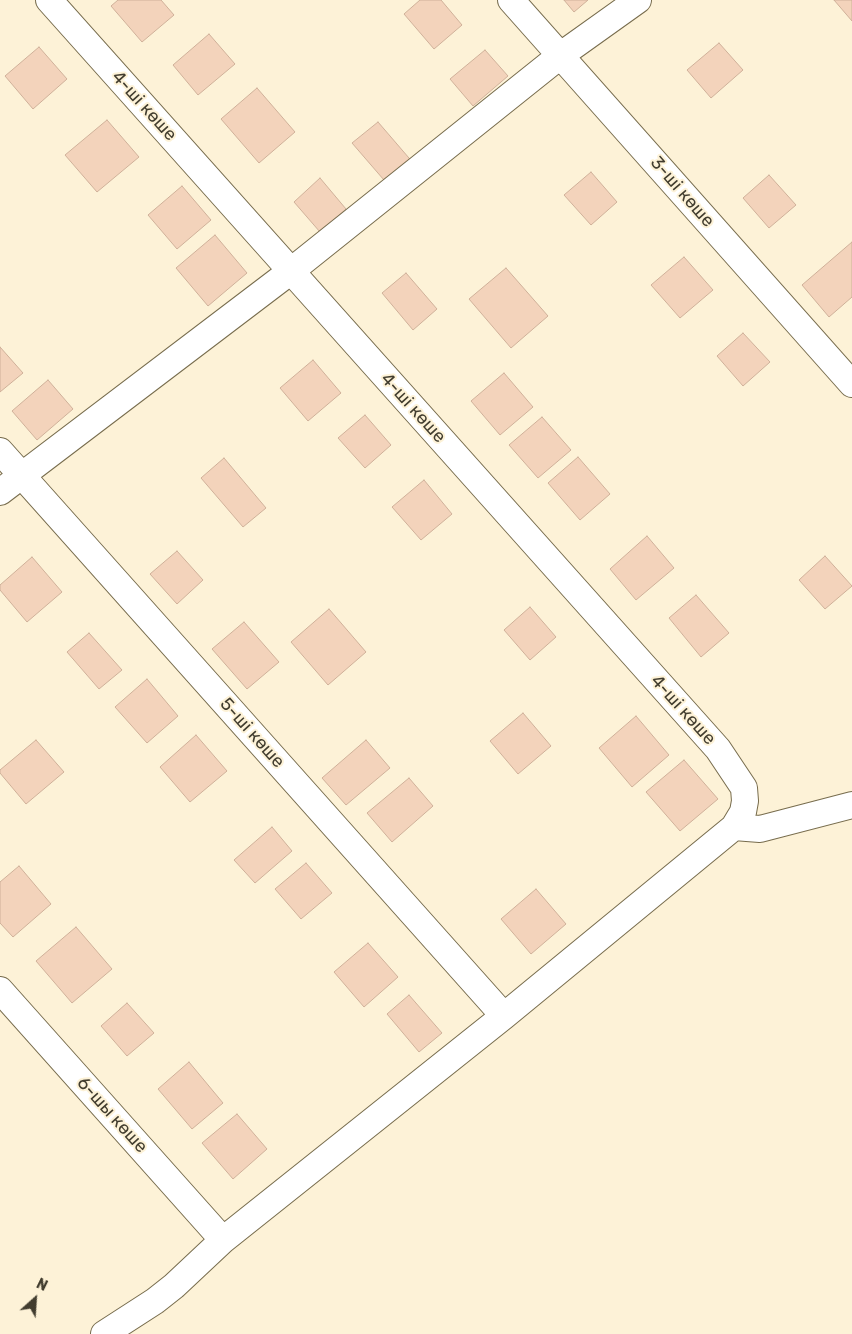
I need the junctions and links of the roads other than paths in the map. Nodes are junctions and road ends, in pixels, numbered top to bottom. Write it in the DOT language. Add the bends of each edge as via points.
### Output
graph roads {
  1 [pos="49,0"];
  2 [pos="512,0"];
  3 [pos="638,0"];
  4 [pos="561,54"];
  5 [pos="291,271"];
  6 [pos="852,384"];
  7 [pos="0,451"];
  8 [pos="22,476"];
  9 [pos="0,492"];
  10 [pos="852,805"];
  11 [pos="734,827"];
  12 [pos="0,990"];
  13 [pos="504,1016"];
  14 [pos="224,1240"];
  15 [pos="104,1334"];
  1 -- 5 [label="street, 4-ші көше"];
  2 -- 4 [label="street, 3-ші көше"];
  3 -- 4 [label="street"];
  4 -- 5 [label="street"];
  4 -- 6 [label="street, 3-ші көше"];
  5 -- 8 [label="street"];
  5 -- 11 [label="street, 4-ші көше" via="718,749 744,788 743,812"];
  7 -- 8 [label="street, 5-ші көше"];
  8 -- 9 [label="street"];
  8 -- 13 [label="street, 5-ші көше"];
  10 -- 11 [label="street" via="760,829"];
  11 -- 13 [label="street"];
  12 -- 14 [label="street, 6-шы көше"];
  13 -- 14 [label="street"];
  14 -- 15 [label="street" via="168,1291"];
}
